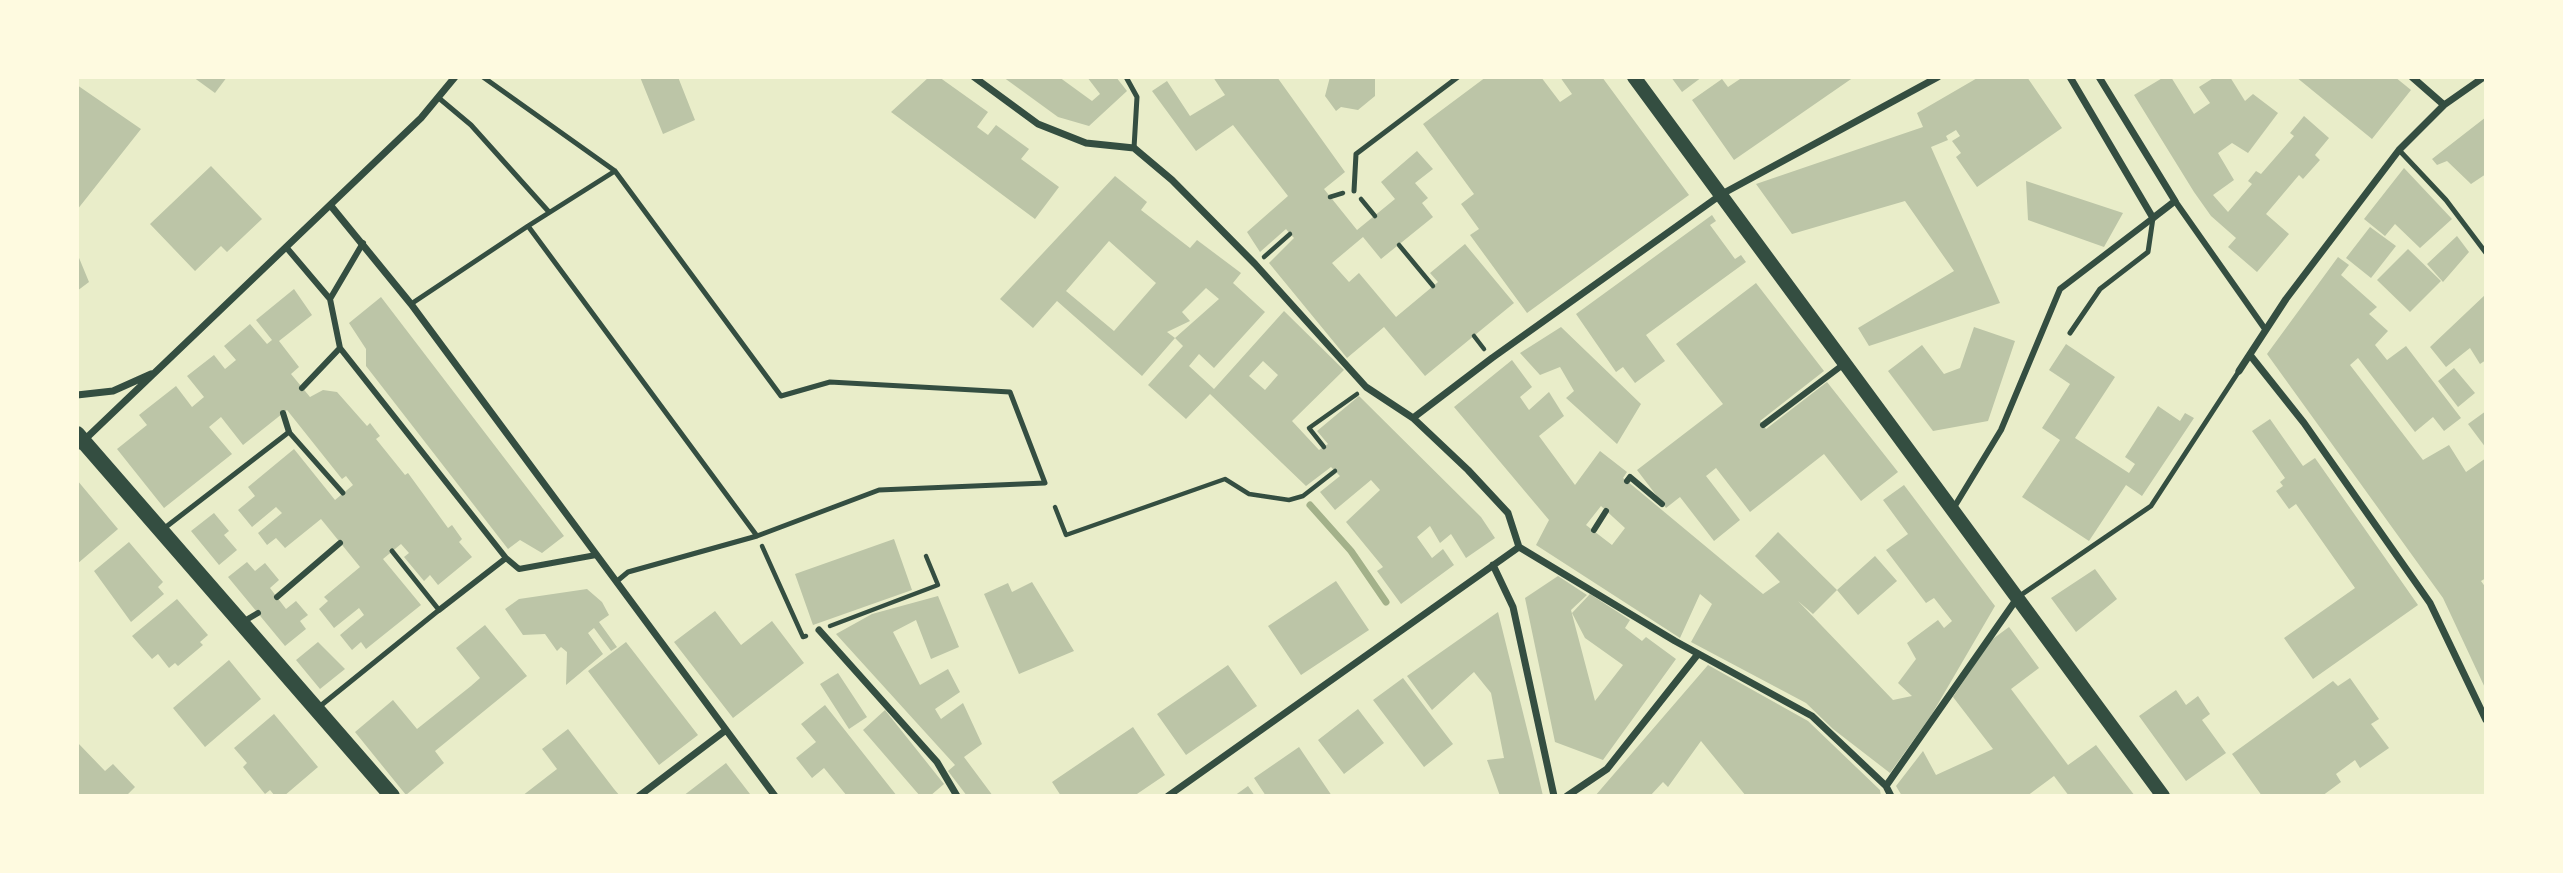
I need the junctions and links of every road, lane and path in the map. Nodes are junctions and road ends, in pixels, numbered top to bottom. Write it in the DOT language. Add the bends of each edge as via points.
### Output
graph roads {
  1 [pos="455,77"];
  2 [pos="483,77"];
  3 [pos="974,77"];
  4 [pos="1126,77"];
  5 [pos="1458,77"];
  6 [pos="1634,77"];
  7 [pos="1938,77"];
  8 [pos="2070,77"];
  9 [pos="2099,77"];
  10 [pos="2412,77"];
  11 [pos="2484,77"];
  12 [pos="440,99"];
  13 [pos="2444,105"];
  14 [pos="1134,148"];
  15 [pos="2399,150"];
  16 [pos="615,171"];
  17 [pos="1354,191"];
  18 [pos="1722,194"];
  19 [pos="2175,201"];
  20 [pos="331,206"];
  21 [pos="549,212"];
  22 [pos="2153,218"];
  23 [pos="528,226"];
  24 [pos="1290,234"];
  25 [pos="363,243"];
  26 [pos="1399,245"];
  27 [pos="286,247"];
  28 [pos="2486,253"];
  29 [pos="1255,264"];
  30 [pos="1433,286"];
  31 [pos="330,299"];
  32 [pos="411,304"];
  33 [pos="2265,329"];
  34 [pos="2070,333"];
  35 [pos="340,348"];
  36 [pos="2250,355"];
  37 [pos="1845,362"];
  38 [pos="158,371"];
  39 [pos="2239,371"];
  40 [pos="1366,387"];
  41 [pos="302,388"];
  42 [pos="77,395"];
  43 [pos="283,413"];
  44 [pos="1413,418"];
  45 [pos="1763,425"];
  46 [pos="289,432"];
  47 [pos="79,441"];
  48 [pos="1324,446"];
  49 [pos="1335,471"];
  50 [pos="1626,481"];
  51 [pos="343,493"];
  52 [pos="1662,504"];
  53 [pos="1055,507"];
  54 [pos="1953,509"];
  55 [pos="1606,510"];
  56 [pos="1594,530"];
  57 [pos="161,531"];
  58 [pos="757,536"];
  59 [pos="340,543"];
  60 [pos="1519,547"];
  61 [pos="392,551"];
  62 [pos="596,555"];
  63 [pos="926,556"];
  64 [pos="506,558"];
  65 [pos="1493,565"];
  66 [pos="616,582"];
  67 [pos="277,597"];
  68 [pos="2018,597"];
  69 [pos="439,610"];
  70 [pos="258,613"];
  71 [pos="241,623"];
  72 [pos="819,630"];
  73 [pos="1699,654"];
  74 [pos="316,709"];
  75 [pos="2486,720"];
  76 [pos="726,730"];
  77 [pos="1886,786"];
  78 [pos="392,796"];
  79 [pos="639,796"];
  80 [pos="775,796"];
  81 [pos="957,796"];
  82 [pos="1168,796"];
  83 [pos="1554,796"];
  84 [pos="1567,796"];
  85 [pos="1891,796"];
  86 [pos="2163,796"];
  1 -- 12 [label="street"];
  2 -- 16 [label="lane"];
  3 -- 14 [label="street" via="1060,135"];
  4 -- 14 [label="lane" via="1137,97"];
  5 -- 17 [label="lane" via="1356,154"];
  6 -- 18 [label="main road"];
  7 -- 18 [label="street"];
  8 -- 22 [label="street"];
  9 -- 19 [label="street"];
  10 -- 13 [label="street"];
  11 -- 13 [label="street"];
  12 -- 20 [label="street"];
  12 -- 21 [label="lane" via="471,125"];
  13 -- 15 [label="street"];
  14 -- 29 [label="street"];
  15 -- 28 [label="lane" via="2446,200"];
  15 -- 33 [label="street"];
  16 -- 21 [label="lane"];
  16 -- 58 [label="lane" via="781,396 830,382 1010,393 1045,483 878,490"];
  18 -- 37 [label="main road"];
  18 -- 44 [label="street"];
  19 -- 22 [label="street"];
  19 -- 33 [label="street"];
  20 -- 25 [label="street"];
  20 -- 27 [label="street"];
  21 -- 23 [label="lane"];
  22 -- 34 [label="lane" via="2148,252 2100,289"];
  22 -- 54 [label="street" via="2060,289 2001,430"];
  23 -- 32 [label="lane"];
  23 -- 58 [label="lane"];
  24 -- 29 [label="path"];
  25 -- 31 [label="street"];
  25 -- 32 [label="street"];
  26 -- 30 [label="path"];
  27 -- 31 [label="street"];
  27 -- 38 [label="street"];
  29 -- 40 [label="street"];
  31 -- 35 [label="street"];
  32 -- 62 [label="street"];
  33 -- 36 [label="street"];
  35 -- 41 [label="street"];
  35 -- 64 [label="street"];
  36 -- 39 [label="street"];
  36 -- 75 [label="street" via="2304,423 2430,603"];
  37 -- 45 [label="street"];
  37 -- 54 [label="main road"];
  38 -- 42 [label="street" via="113,391"];
  38 -- 47 [label="street"];
  39 -- 68 [label="lane" via="2151,506"];
  40 -- 44 [label="street"];
  40 -- 48 [label="path" via="1309,428"];
  43 -- 46 [label="street"];
  44 -- 60 [label="street" via="1508,513"];
  46 -- 51 [label="lane"];
  46 -- 57 [label="lane"];
  47 -- 57 [label="main road"];
  49 -- 53 [label="path" via="1303,496 1289,500 1249,494 1225,479 1066,535"];
  50 -- 52 [label="street" via="1630,477"];
  54 -- 68 [label="main road"];
  55 -- 56 [label="street"];
  57 -- 71 [label="main road"];
  58 -- 66 [label="lane" via="628,572"];
  58 -- 72 [label="path" via="803,637"];
  59 -- 67 [label="street"];
  60 -- 65 [label="street"];
  60 -- 73 [label="street" via="1566,570"];
  61 -- 69 [label="lane"];
  62 -- 64 [label="street" via="519,569"];
  62 -- 66 [label="street"];
  63 -- 72 [label="path" via="938,585"];
  64 -- 69 [label="street"];
  65 -- 82 [label="street"];
  65 -- 83 [label="street" via="1513,607"];
  66 -- 76 [label="street"];
  68 -- 77 [label="street"];
  68 -- 86 [label="main road"];
  69 -- 74 [label="lane"];
  70 -- 71 [label="street"];
  71 -- 74 [label="main road"];
  72 -- 81 [label="street" via="937,762"];
  73 -- 77 [label="street" via="1812,716"];
  73 -- 84 [label="street" via="1607,769"];
  74 -- 78 [label="main road"];
  76 -- 79 [label="street"];
  76 -- 80 [label="street"];
  77 -- 85 [label="street"];
}
